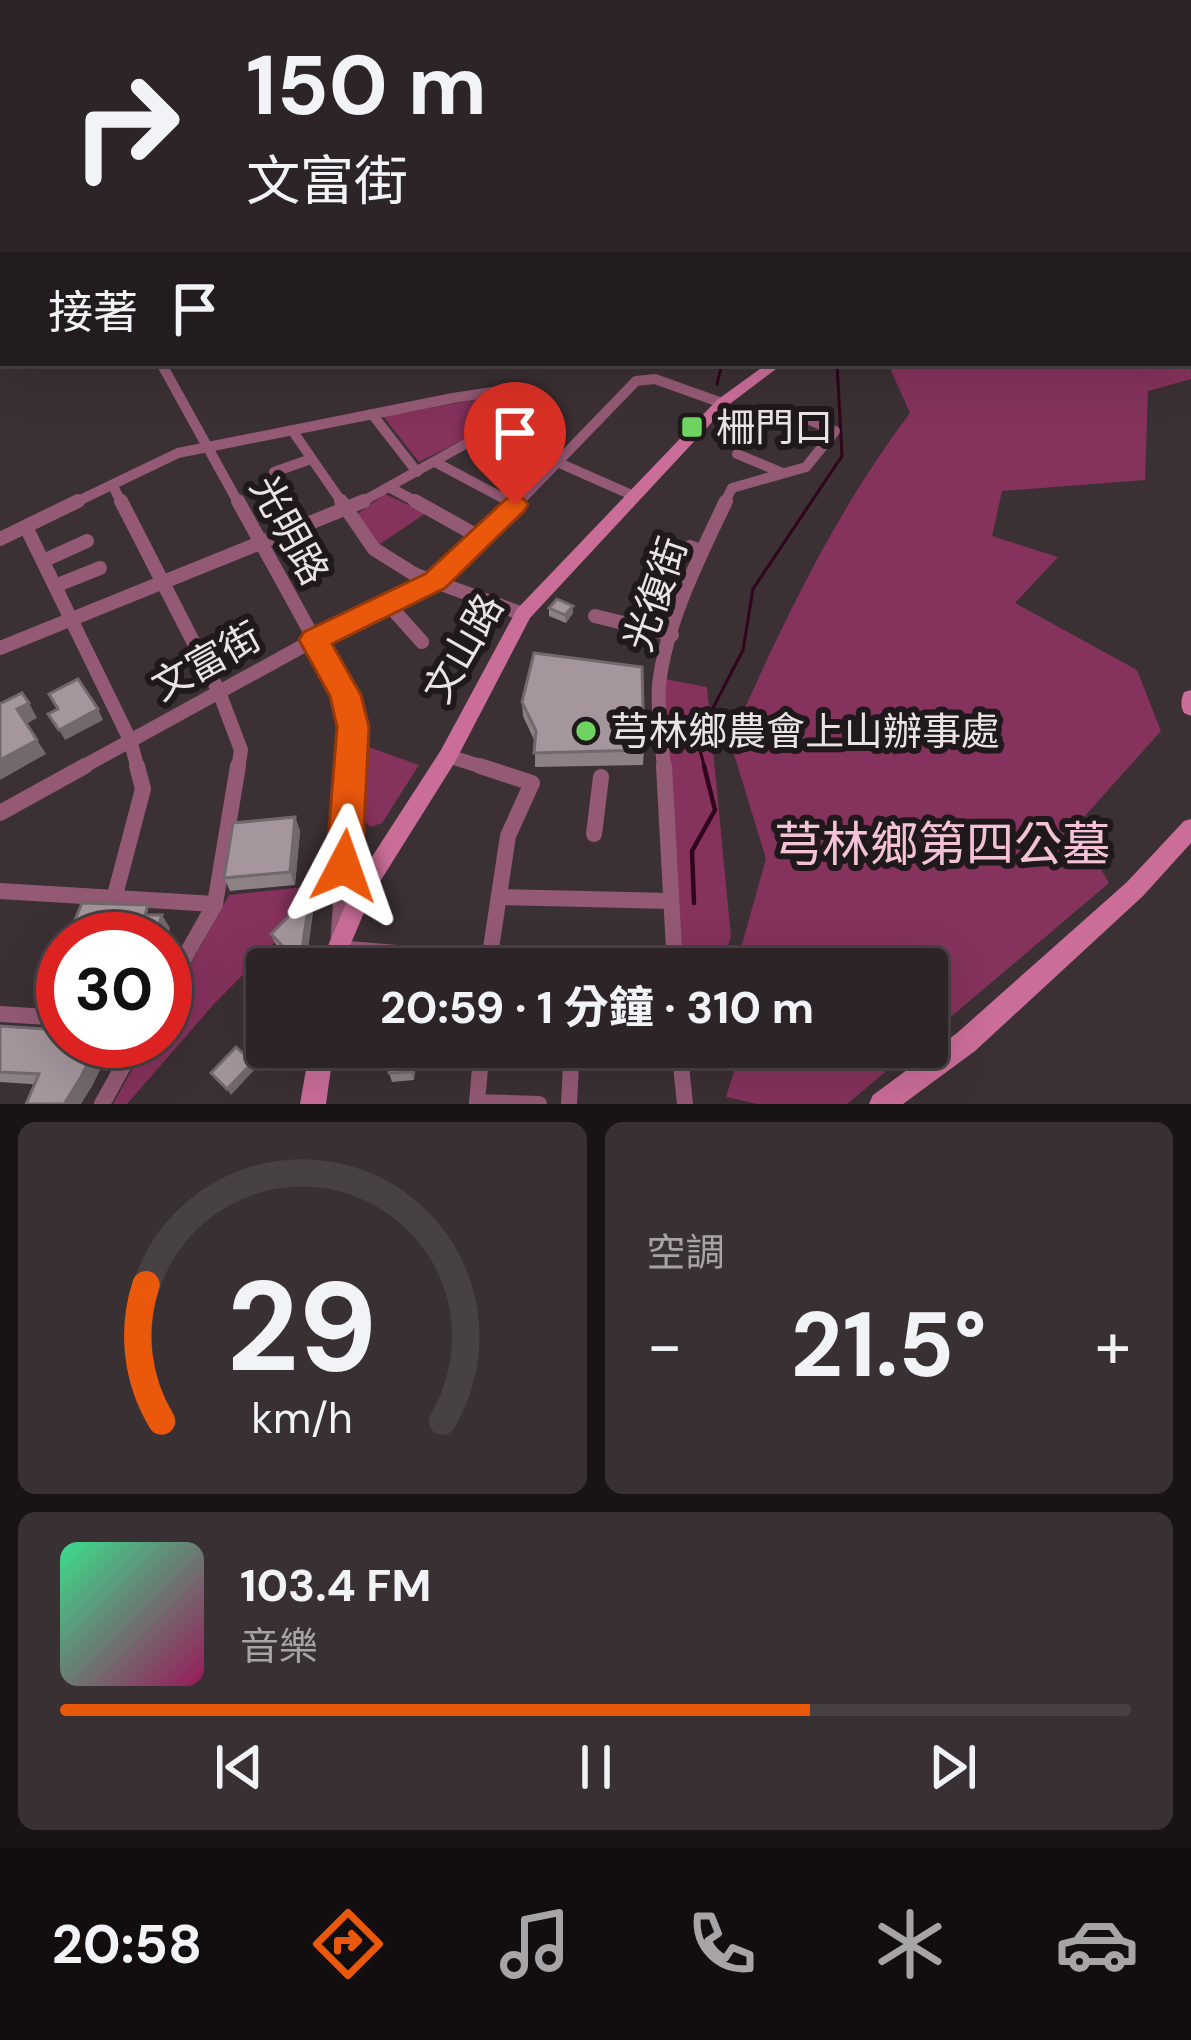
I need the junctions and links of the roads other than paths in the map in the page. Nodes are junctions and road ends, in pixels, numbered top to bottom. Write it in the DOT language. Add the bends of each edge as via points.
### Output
graph roads {
  1 [pos="162,366"];
  2 [pos="773,366"];
  3 [pos="722,404"];
  4 [pos="791,412"];
  5 [pos="372,414"];
  6 [pos="292,430"];
  7 [pos="489,432"];
  8 [pos="205,447"];
  9 [pos="737,454"];
  10 [pos="311,459"];
  11 [pos="563,461"];
  12 [pos="435,462"];
  13 [pos="274,472"];
  14 [pos="417,472"];
  15 [pos="784,473"];
  16 [pos="113,486"];
  17 [pos="389,487"];
  18 [pos="634,496"];
  19 [pos="515,505"];
  20 [pos="345,510"];
  21 [pos="26,527"];
  22 [pos="481,538"];
  23 [pos="0,539"];
  24 [pos="87,542"];
  25 [pos="261,543"];
  26 [pos="702,552"];
  27 [pos="43,561"];
  28 [pos="100,568"];
  29 [pos="161,580"];
  30 [pos="435,581"];
  31 [pos="55,586"];
  32 [pos="650,591"];
  33 [pos="388,604"];
  34 [pos="68,614"];
  35 [pos="523,614"];
  36 [pos="595,616"];
  37 [pos="672,634"];
  38 [pos="314,640"];
  39 [pos="422,642"];
  40 [pos="0,648"];
  41 [pos="219,692"];
  42 [pos="1191,697"];
  43 [pos="1191,708"];
  44 [pos="130,740"];
  45 [pos="448,756"];
  46 [pos="601,777"];
  47 [pos="0,813"];
  48 [pos="1191,828"];
  49 [pos="594,834"];
  50 [pos="0,891"];
  51 [pos="499,897"];
  52 [pos="114,898"];
  53 [pos="671,902"];
  54 [pos="215,904"];
  55 [pos="192,944"];
  56 [pos="337,948"];
  57 [pos="340,948"];
  58 [pos="491,948"];
  59 [pos="673,948"];
  60 [pos="0,1014"];
  61 [pos="36,1016"];
  62 [pos="122,1068"];
  63 [pos="319,1068"];
  64 [pos="480,1068"];
  65 [pos="571,1068"];
  66 [pos="682,1068"];
  67 [pos="102,1104"];
  68 [pos="313,1104"];
  69 [pos="539,1104"];
  70 [pos="569,1104"];
  71 [pos="685,1104"];
  72 [pos="882,1104"];
  1 -- 8 [label="street, 光明路"];
  2 -- 3 [label="main road, 文山路"];
  3 -- 11 [label="street, 文富街" via="644,378"];
  3 -- 18 [label="main road, 文山路"];
  4 -- 15 [label="street, 光復街" via="835,431 806,467"];
  5 -- 6 [label="street"];
  5 -- 7 [label="street" via="532,391"];
  5 -- 14 [label="street"];
  6 -- 8 [label="street"];
  6 -- 10 [label="street"];
  7 -- 11 [label="street"];
  7 -- 12 [label="street"];
  8 -- 16 [label="street"];
  8 -- 25 [label="street, 光明路"];
  9 -- 15 [label="street"];
  10 -- 13 [label="street"];
  10 -- 20 [label="street"];
  11 -- 18 [label="street"];
  11 -- 19 [label="street, 文富街"];
  12 -- 14 [label="street"];
  12 -- 19 [label="street"];
  14 -- 17 [label="street"];
  15 -- 26 [label="street, 光復街" via="732,488"];
  16 -- 21 [label="street"];
  16 -- 29 [label="street"];
  17 -- 20 [label="street"];
  17 -- 22 [label="street"];
  18 -- 35 [label="main road, 文山路"];
  19 -- 22 [label="street, 文富街"];
  20 -- 25 [label="street"];
  20 -- 30 [label="street" via="374,549"];
  21 -- 23 [label="street"];
  21 -- 27 [label="street"];
  22 -- 30 [label="street, 文富街"];
  24 -- 27 [label="street"];
  25 -- 29 [label="street"];
  25 -- 38 [label="street, 光明路"];
  26 -- 32 [label="street" via="690,547"];
  26 -- 37 [label="street, 光復街"];
  27 -- 31 [label="street"];
  28 -- 31 [label="street"];
  29 -- 34 [label="street"];
  29 -- 41 [label="street"];
  30 -- 33 [label="street, 文富街"];
  30 -- 35 [label="street"];
  31 -- 34 [label="street"];
  33 -- 38 [label="street, 文富街"];
  33 -- 39 [label="street"];
  34 -- 40 [label="street"];
  34 -- 44 [label="street"];
  35 -- 45 [label="main road, 文山路"];
  36 -- 37 [label="street"];
  37 -- 53 [label="street, 光復街" via="659,687"];
  38 -- 41 [label="street, 文富街"];
  38 -- 56 [label="street, 光明路" via="353,727"];
  41 -- 44 [label="street, 文富街"];
  41 -- 54 [label="street" via="241,750"];
  42 -- 43 [label="main road"];
  44 -- 47 [label="street, 文富街"];
  44 -- 52 [label="street" via="143,789"];
  45 -- 51 [label="street" via="532,783 508,836"];
  45 -- 57 [label="main road, 文山路" via="363,890"];
  46 -- 49 [label="street"];
  48 -- 72 [label="main road" via="966,1042"];
  50 -- 52 [label="street"];
  51 -- 53 [label="street"];
  51 -- 58 [label="street"];
  52 -- 54 [label="street"];
  53 -- 59 [label="street, 光復街"];
  54 -- 55 [label="street"];
  60 -- 61 [label="street"];
  62 -- 67 [label="street"];
  63 -- 68 [label="main road"];
  64 -- 69 [label="street" via="477,1102"];
  65 -- 70 [label="street"];
  66 -- 71 [label="street"];
}
